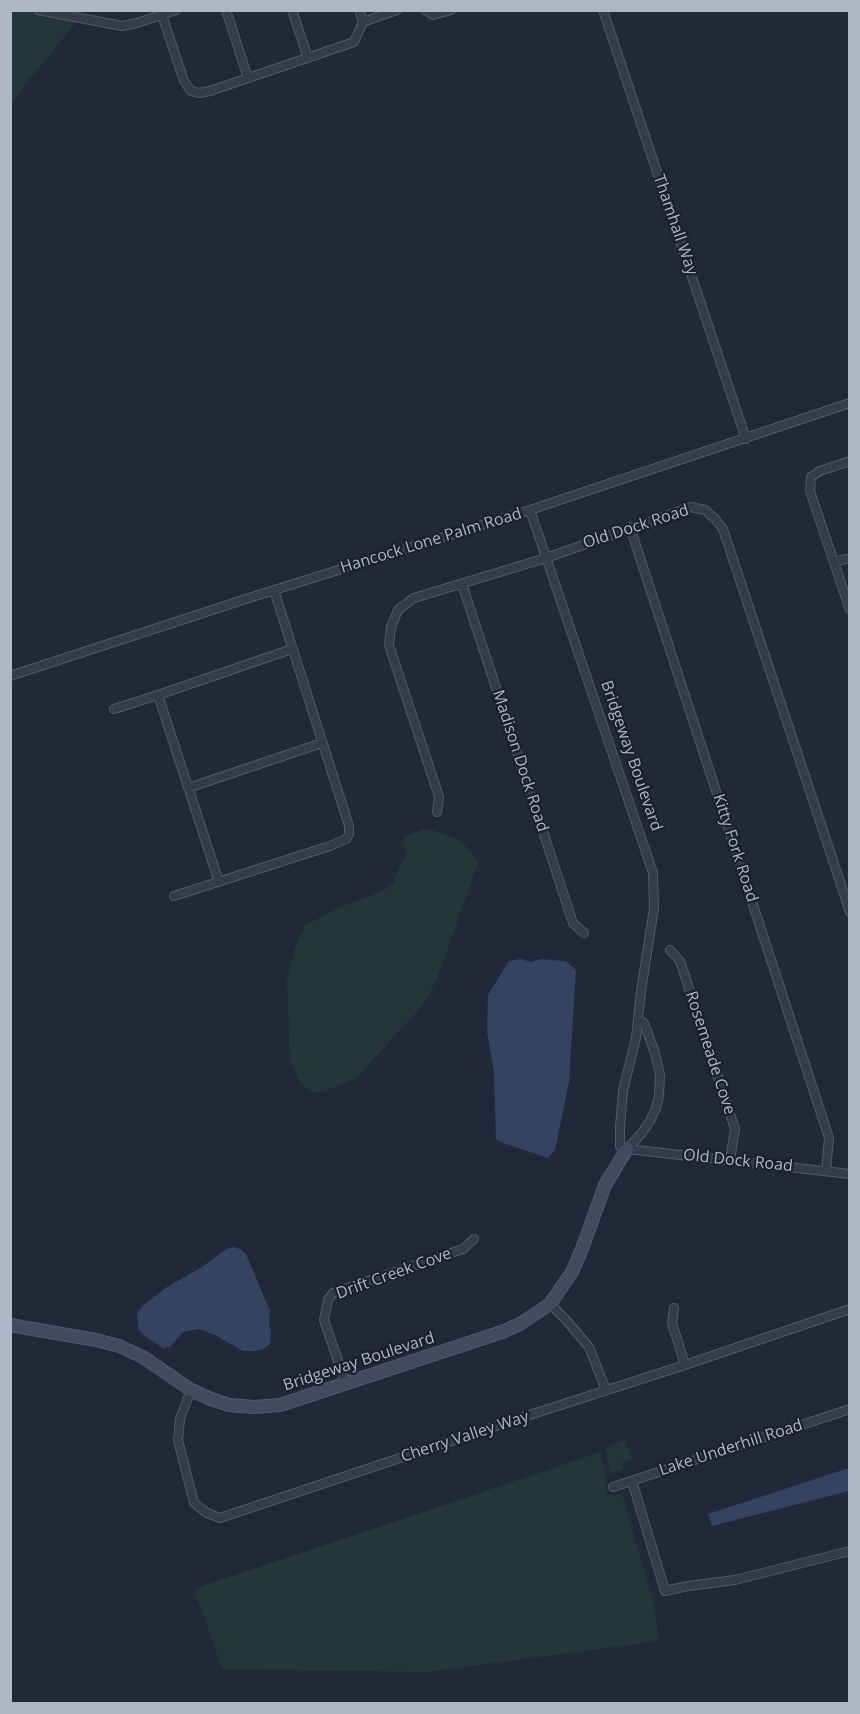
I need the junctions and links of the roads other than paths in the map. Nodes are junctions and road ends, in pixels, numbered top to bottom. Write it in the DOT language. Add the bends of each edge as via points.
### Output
graph roads {
  1 [pos="38,10"];
  2 [pos="176,10"];
  3 [pos="226,10"];
  4 [pos="292,10"];
  5 [pos="359,10"];
  6 [pos="397,10"];
  7 [pos="425,10"];
  8 [pos="452,10"];
  9 [pos="603,10"];
  10 [pos="162,15"];
  11 [pos="363,22"];
  12 [pos="308,58"];
  13 [pos="248,78"];
  14 [pos="849,403"];
  15 [pos="746,439"];
  16 [pos="849,461"];
  17 [pos="530,510"];
  18 [pos="630,527"];
  19 [pos="546,558"];
  20 [pos="849,558"];
  21 [pos="834,562"];
  22 [pos="462,584"];
  23 [pos="274,590"];
  24 [pos="849,610"];
  25 [pos="292,649"];
  26 [pos="10,676"];
  27 [pos="158,694"];
  28 [pos="114,709"];
  29 [pos="322,743"];
  30 [pos="188,788"];
  31 [pos="436,812"];
  32 [pos="219,882"];
  33 [pos="174,897"];
  34 [pos="849,912"];
  35 [pos="584,933"];
  36 [pos="670,950"];
  37 [pos="638,1020"];
  38 [pos="627,1149"];
  39 [pos="730,1160"];
  40 [pos="826,1171"];
  41 [pos="849,1174"];
  42 [pos="474,1239"];
  43 [pos="550,1304"];
  44 [pos="674,1308"];
  45 [pos="849,1309"];
  46 [pos="10,1325"];
  47 [pos="685,1365"];
  48 [pos="346,1384"];
  49 [pos="191,1390"];
  50 [pos="606,1390"];
  51 [pos="849,1409"];
  52 [pos="632,1481"];
  53 [pos="613,1487"];
  54 [pos="849,1551"];
  1 -- 10 [label="street" via="122,26"];
  2 -- 10 [label="street"];
  3 -- 13 [label="street"];
  4 -- 12 [label="street"];
  5 -- 11 [label="street"];
  6 -- 11 [label="street"];
  7 -- 8 [label="street" via="433,15"];
  9 -- 15 [label="street, Thamhall Way"];
  10 -- 13 [label="street" via="191,91 205,92"];
  11 -- 12 [label="street" via="354,42"];
  12 -- 13 [label="street"];
  14 -- 15 [label="street, Hancock Lone Palm Road"];
  15 -- 17 [label="street, Hancock Lone Palm Road"];
  16 -- 21 [label="street" via="811,477 810,491"];
  17 -- 19 [label="street, Bridgeway Boulevard"];
  17 -- 23 [label="street, Hancock Lone Palm Road"];
  18 -- 19 [label="street, Old Dock Road"];
  18 -- 34 [label="street, Old Dock Road" via="691,507 705,510 723,529"];
  18 -- 40 [label="street, Kitty Fork Road" via="829,1138"];
  19 -- 22 [label="street, Old Dock Road"];
  19 -- 37 [label="street, Bridgeway Boulevard" via="653,873 654,908"];
  20 -- 21 [label="street"];
  21 -- 24 [label="street"];
  22 -- 31 [label="street, Old Dock Road" via="414,598 398,610 391,627 389,645 439,797"];
  22 -- 35 [label="street, Madison Dock Road" via="573,923"];
  23 -- 25 [label="street"];
  23 -- 26 [label="street, Hancock Lone Palm Road"];
  25 -- 27 [label="street"];
  25 -- 29 [label="street"];
  27 -- 28 [label="street"];
  27 -- 30 [label="street"];
  29 -- 30 [label="street"];
  29 -- 32 [label="street" via="349,826 346,839"];
  30 -- 32 [label="street"];
  32 -- 33 [label="street"];
  36 -- 39 [label="street, Rosemeade Cove" via="680,961 735,1129"];
  37 -- 38 [label="street, Bridgeway Boulevard" via="620,1118 620,1146"];
  37 -- 38 [label="street, Bridgeway Boulevard" via="644,1023 655,1053 659,1096 650,1121"];
  38 -- 39 [label="street, Old Dock Road"];
  38 -- 43 [label="street, Bridgeway Boulevard" via="605,1185 572,1272"];
  39 -- 40 [label="street, Old Dock Road"];
  40 -- 41 [label="street, Old Dock Road"];
  42 -- 48 [label="street, Drift Creek Cove" via="463,1249 333,1293 324,1320"];
  43 -- 48 [label="street, Bridgeway Boulevard" via="502,1332"];
  43 -- 50 [label="street" via="589,1347"];
  44 -- 47 [label="street" via="672,1323"];
  45 -- 47 [label="street, Cherry Valley Way"];
  46 -- 49 [label="street, Bridgeway Boulevard" via="119,1346"];
  47 -- 50 [label="street, Cherry Valley Way"];
  48 -- 49 [label="street, Bridgeway Boulevard" via="265,1407 229,1405"];
  49 -- 50 [label="street, Cherry Valley Way" via="180,1419 178,1440 194,1503 220,1518"];
  51 -- 52 [label="street, Lake Underhill Road"];
  52 -- 53 [label="street, Lake Underhill Road"];
  52 -- 54 [label="street" via="665,1591 742,1579"];
}
